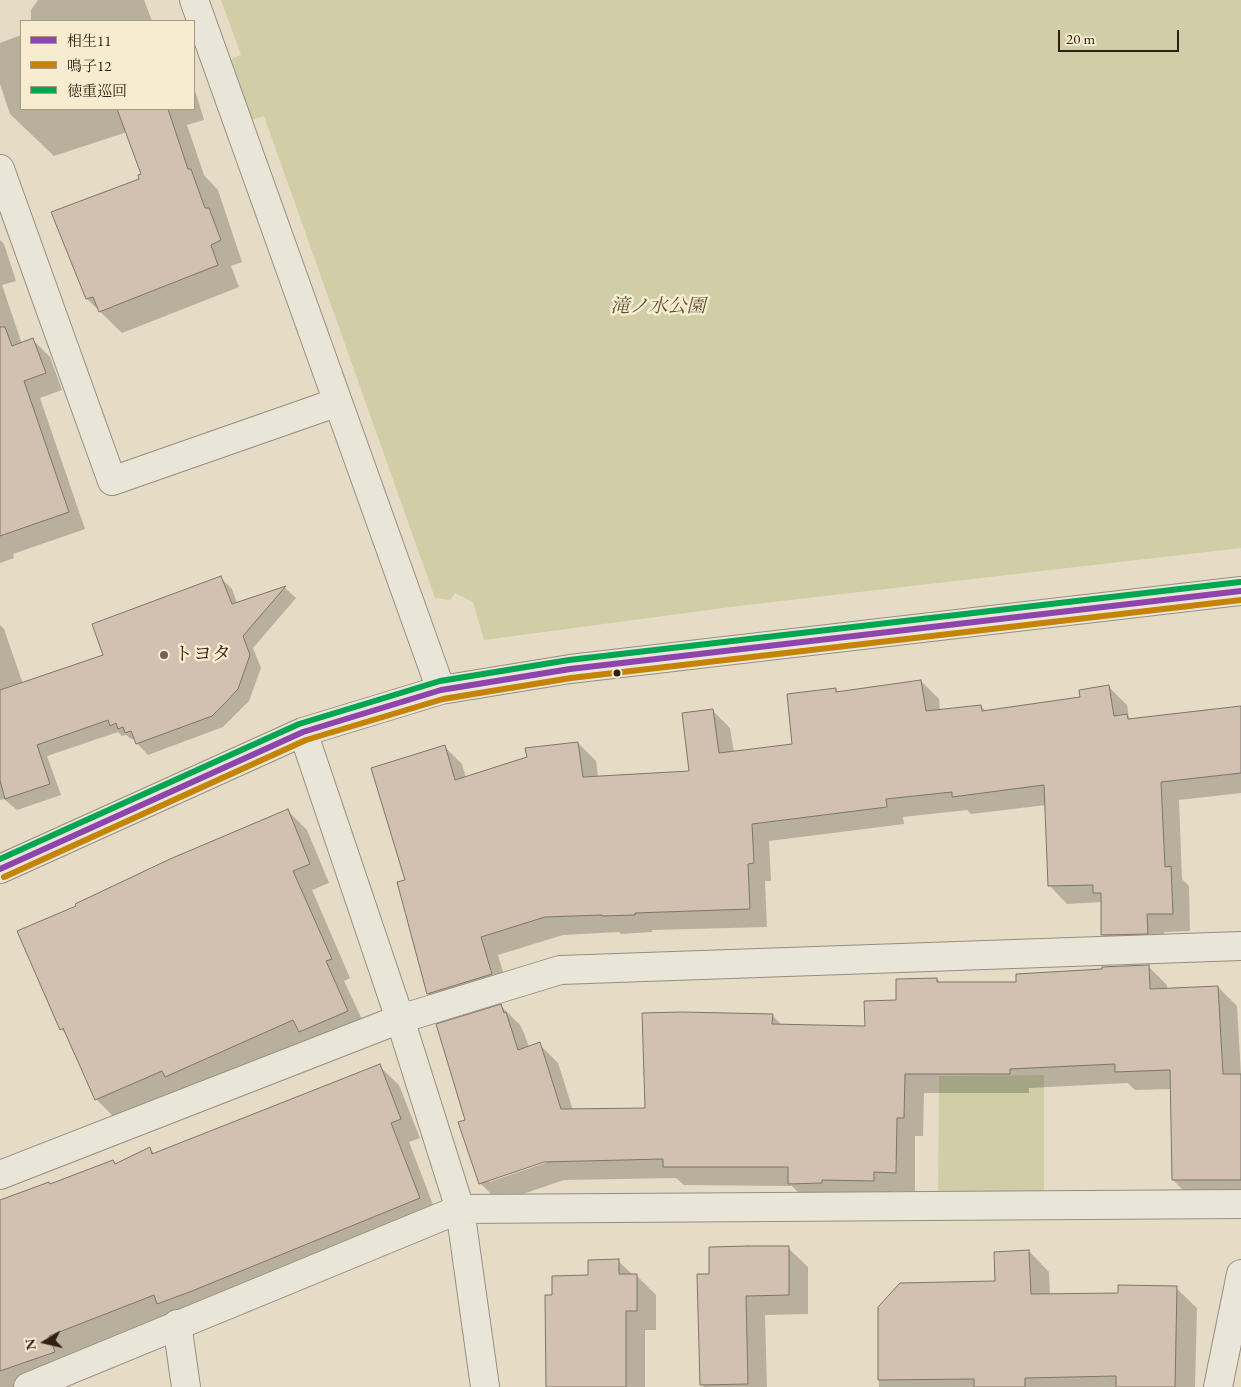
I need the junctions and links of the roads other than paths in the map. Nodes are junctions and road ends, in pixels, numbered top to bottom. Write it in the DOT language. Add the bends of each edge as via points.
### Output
graph roads {
  1 [pos="194,0"];
  2 [pos="0,169"];
  3 [pos="338,402"];
  4 [pos="1241,591"];
  5 [pos="441,690"];
  6 [pos="303,732"];
  7 [pos="0,869"];
  8 [pos="1241,946"];
  9 [pos="400,1019"];
  10 [pos="0,1175"];
  11 [pos="1241,1204"];
  12 [pos="460,1209"];
  13 [pos="1241,1274"];
  14 [pos="177,1324"];
  15 [pos="28,1387"];
  16 [pos="186,1387"];
  17 [pos="485,1387"];
  18 [pos="1218,1387"];
  1 -- 3 [label="street"];
  2 -- 3 [label="street" via="112,481"];
  3 -- 5 [label="street"];
  4 -- 5 [label="street" via="580,668"];
  5 -- 6 [label="street"];
  6 -- 7 [label="street"];
  6 -- 9 [label="street"];
  8 -- 9 [label="street" via="560,970"];
  9 -- 10 [label="street"];
  9 -- 12 [label="street"];
  11 -- 12 [label="street"];
  12 -- 14 [label="street"];
  12 -- 17 [label="street"];
  13 -- 18 [label="street"];
  14 -- 15 [label="street"];
  14 -- 16 [label="street"];
}
